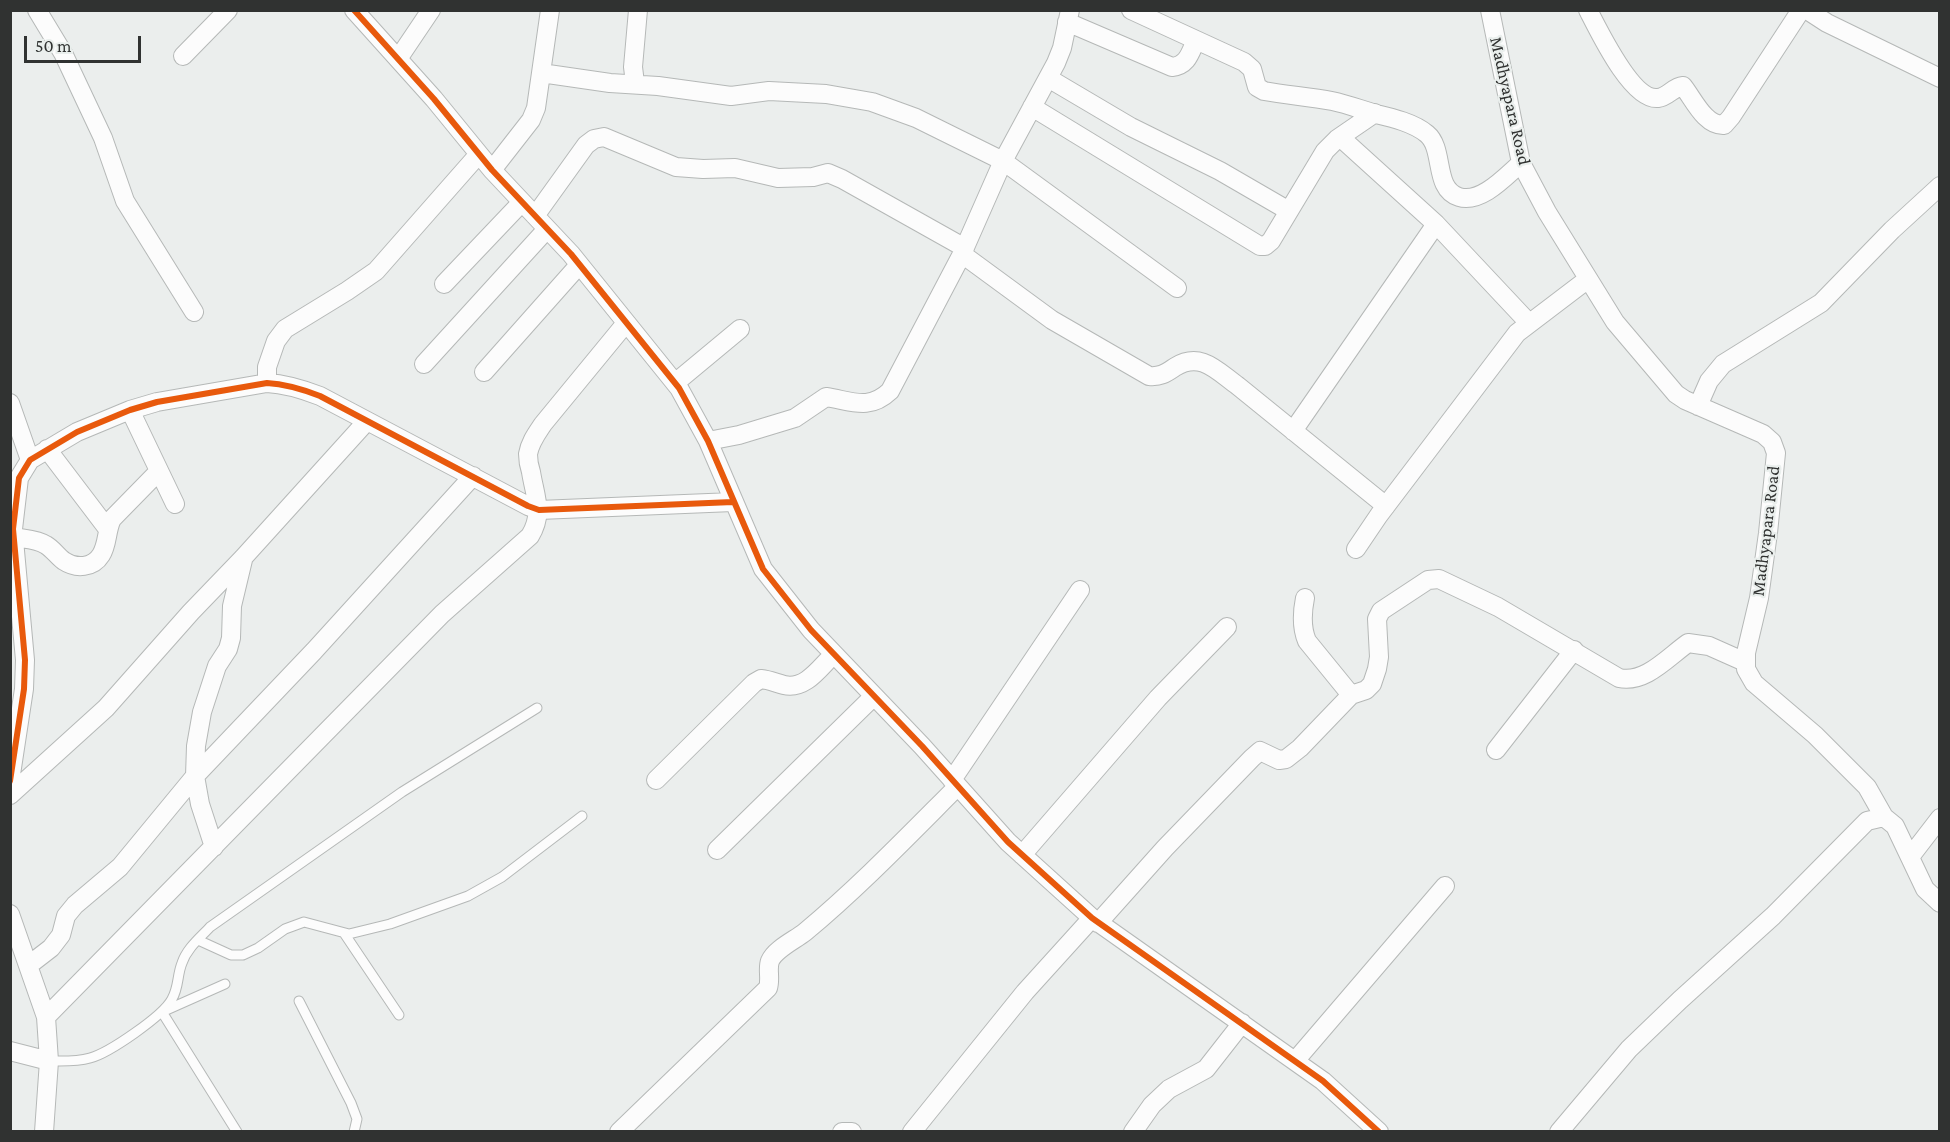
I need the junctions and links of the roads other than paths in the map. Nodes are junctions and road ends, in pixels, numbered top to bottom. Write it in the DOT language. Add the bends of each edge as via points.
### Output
graph roads {
  1 [pos="37,10"];
  2 [pos="228,10"];
  3 [pos="354,10"];
  4 [pos="431,10"];
  5 [pos="550,10"];
  6 [pos="638,10"];
  7 [pos="1131,10"];
  8 [pos="1490,10"];
  9 [pos="1588,10"];
  10 [pos="1801,10"];
  11 [pos="1807,10"];
  12 [pos="1069,16"];
  13 [pos="1830,16"];
  14 [pos="1196,40"];
  15 [pos="183,56"];
  16 [pos="398,59"];
  17 [pos="541,73"];
  18 [pos="1048,78"];
  19 [pos="1940,78"];
  20 [pos="635,83"];
  21 [pos="1032,107"];
  22 [pos="1374,113"];
  23 [pos="1340,137"];
  24 [pos="478,154"];
  25 [pos="1003,160"];
  26 [pos="1521,163"];
  27 [pos="492,170"];
  28 [pos="1940,186"];
  29 [pos="522,202"];
  30 [pos="1289,211"];
  31 [pos="541,223"];
  32 [pos="1436,224"];
  33 [pos="963,251"];
  34 [pos="579,265"];
  35 [pos="1588,279"];
  36 [pos="444,284"];
  37 [pos="1177,288"];
  38 [pos="194,312"];
  39 [pos="626,323"];
  40 [pos="1528,323"];
  41 [pos="740,329"];
  42 [pos="424,364"];
  43 [pos="484,372"];
  44 [pos="267,382"];
  45 [pos="675,383"];
  46 [pos="10,403"];
  47 [pos="1698,406"];
  48 [pos="130,410"];
  49 [pos="367,421"];
  50 [pos="1293,431"];
  51 [pos="708,441"];
  52 [pos="47,449"];
  53 [pos="30,460"];
  54 [pos="159,471"];
  55 [pos="473,476"];
  56 [pos="733,502"];
  57 [pos="175,504"];
  58 [pos="1386,506"];
  59 [pos="539,510"];
  60 [pos="107,528"];
  61 [pos="13,544"];
  62 [pos="1356,549"];
  63 [pos="243,558"];
  64 [pos="1080,590"];
  65 [pos="1305,598"];
  66 [pos="1227,627"];
  67 [pos="1574,650"];
  68 [pos="834,654"];
  69 [pos="1745,662"];
  70 [pos="1351,695"];
  71 [pos="874,696"];
  72 [pos="537,708"];
  73 [pos="1496,750"];
  74 [pos="195,776"];
  75 [pos="656,780"];
  76 [pos="10,781"];
  77 [pos="955,783"];
  78 [pos="10,795"];
  79 [pos="582,816"];
  80 [pos="1884,818"];
  81 [pos="1940,818"];
  82 [pos="214,847"];
  83 [pos="717,850"];
  84 [pos="1022,855"];
  85 [pos="1910,857"];
  86 [pos="1445,886"];
  87 [pos="1940,903"];
  88 [pos="10,914"];
  89 [pos="1095,920"];
  90 [pos="344,933"];
  91 [pos="198,940"];
  92 [pos="29,965"];
  93 [pos="225,984"];
  94 [pos="299,1001"];
  95 [pos="162,1012"];
  96 [pos="399,1016"];
  97 [pos="46,1017"];
  98 [pos="1242,1023"];
  99 [pos="10,1051"];
  100 [pos="49,1061"];
  101 [pos="1295,1061"];
  102 [pos="44,1131"];
  103 [pos="237,1131"];
  104 [pos="354,1131"];
  105 [pos="619,1131"];
  106 [pos="842,1131"];
  107 [pos="852,1131"];
  108 [pos="912,1131"];
  109 [pos="1133,1131"];
  110 [pos="1379,1131"];
  111 [pos="1559,1131"];
  1 -- 38 [label="street" via="63,53 103,138 125,201"];
  2 -- 15 [label="street"];
  3 -- 16 [label="street"];
  4 -- 16 [label="street"];
  5 -- 17 [label="street"];
  6 -- 20 [label="street"];
  7 -- 14 [label="street"];
  8 -- 26 [label="street, Madhyapara Road"];
  9 -- 10 [label="street" via="1610,51 1642,93 1657,99 1683,86 1716,125 1724,125 1731,117"];
  11 -- 13 [label="street"];
  12 -- 14 [label="street" via="1172,66 1187,60"];
  12 -- 18 [label="street" via="1062,48"];
  13 -- 19 [label="street"];
  14 -- 22 [label="street" via="1244,62 1252,69 1257,87 1264,92 1335,101"];
  16 -- 24 [label="street"];
  17 -- 20 [label="street"];
  17 -- 27 [label="street" via="531,120"];
  18 -- 21 [label="street"];
  18 -- 30 [label="street"];
  20 -- 25 [label="street" via="731,96 769,92 826,94 873,102"];
  21 -- 25 [label="street"];
  21 -- 30 [label="street" via="1260,246 1271,240"];
  22 -- 23 [label="street"];
  22 -- 26 [label="street" via="1429,135 1445,183 1458,196 1476,197"];
  23 -- 30 [label="street" via="1325,151"];
  23 -- 32 [label="street"];
  24 -- 27 [label="street"];
  24 -- 44 [label="street" via="376,271 285,329 267,366"];
  25 -- 33 [label="street"];
  25 -- 37 [label="street"];
  26 -- 35 [label="street, Madhyapara Road"];
  27 -- 29 [label="street"];
  28 -- 47 [label="street" via="1821,303 1723,364 1709,381"];
  29 -- 31 [label="street"];
  29 -- 36 [label="street"];
  31 -- 33 [label="street" via="586,145 604,137 676,167 735,168 778,178 828,173"];
  31 -- 34 [label="street"];
  31 -- 42 [label="street"];
  32 -- 40 [label="street"];
  32 -- 50 [label="street"];
  33 -- 50 [label="street" via="1052,320 1149,376 1159,377 1186,361 1197,360 1238,386"];
  33 -- 51 [label="street" via="915,347 890,391 881,399 863,403 826,397 795,418"];
  34 -- 39 [label="street"];
  34 -- 43 [label="street"];
  35 -- 40 [label="street"];
  35 -- 47 [label="street, Madhyapara Road" via="1615,322 1676,394"];
  39 -- 45 [label="street"];
  39 -- 59 [label="street" via="531,442 528,456"];
  40 -- 58 [label="street"];
  41 -- 45 [label="street"];
  44 -- 48 [label="street"];
  44 -- 49 [label="street" via="297,387"];
  45 -- 51 [label="street"];
  46 -- 53 [label="street"];
  47 -- 69 [label="street, Madhyapara Road" via="1763,434 1776,453 1759,598"];
  48 -- 52 [label="street"];
  48 -- 54 [label="street"];
  49 -- 55 [label="street"];
  49 -- 63 [label="street"];
  50 -- 58 [label="street"];
  51 -- 56 [label="street"];
  52 -- 53 [label="street"];
  52 -- 60 [label="street"];
  53 -- 61 [label="street" via="20,478"];
  54 -- 57 [label="street"];
  54 -- 60 [label="street"];
  55 -- 59 [label="street"];
  55 -- 74 [label="street"];
  56 -- 59 [label="street"];
  56 -- 68 [label="street" via="764,569"];
  58 -- 62 [label="street"];
  59 -- 82 [label="street" via="530,536 442,614"];
  60 -- 61 [label="street" via="101,554 88,566 72,565 46,545"];
  61 -- 76 [label="street" via="25,660"];
  63 -- 74 [label="street" via="232,606 231,638 202,712"];
  63 -- 78 [label="street" via="106,708"];
  64 -- 77 [label="street"];
  65 -- 70 [label="street" via="1303,633"];
  66 -- 84 [label="street" via="1158,698"];
  67 -- 69 [label="street" via="1619,678 1631,681 1689,643 1709,646"];
  67 -- 70 [label="street" via="1498,607 1439,579 1428,580 1381,611 1377,619 1379,657 1375,676 1366,690"];
  67 -- 73 [label="street"];
  68 -- 71 [label="street"];
  68 -- 75 [label="street" via="797,686 761,679 754,683"];
  69 -- 80 [label="street" via="1754,682 1867,787"];
  70 -- 89 [label="street" via="1286,759 1279,760 1260,751 1252,758"];
  71 -- 77 [label="street"];
  71 -- 83 [label="street"];
  72 -- 91 [label="lane" via="327,843 210,927"];
  74 -- 82 [label="street"];
  74 -- 92 [label="street" via="120,867 75,905 51,948"];
  77 -- 84 [label="street"];
  77 -- 105 [label="street" via="882,861 805,932 775,954 769,962 768,988"];
  79 -- 90 [label="lane" via="502,877 468,896 390,924"];
  80 -- 85 [label="street" via="1895,826"];
  80 -- 111 [label="street" via="1868,821 1773,916 1680,999 1629,1049"];
  81 -- 85 [label="street"];
  82 -- 97 [label="street"];
  84 -- 89 [label="street"];
  85 -- 87 [label="street" via="1925,889"];
  86 -- 101 [label="street"];
  88 -- 92 [label="street"];
  89 -- 98 [label="street"];
  89 -- 108 [label="street" via="1025,992"];
  90 -- 91 [label="lane" via="304,922 243,955 231,955"];
  90 -- 96 [label="lane"];
  91 -- 95 [label="lane" via="181,964 172,999"];
  92 -- 97 [label="street"];
  93 -- 95 [label="lane"];
  94 -- 104 [label="lane" via="351,1103 357,1119"];
  95 -- 100 [label="lane" via="93,1058"];
  95 -- 103 [label="lane"];
  97 -- 100 [label="street"];
  98 -- 101 [label="street"];
  98 -- 109 [label="street" via="1206,1069 1169,1089"];
  99 -- 100 [label="street"];
  100 -- 102 [label="street"];
  101 -- 110 [label="street"];
  106 -- 107 [label="street"];
}
